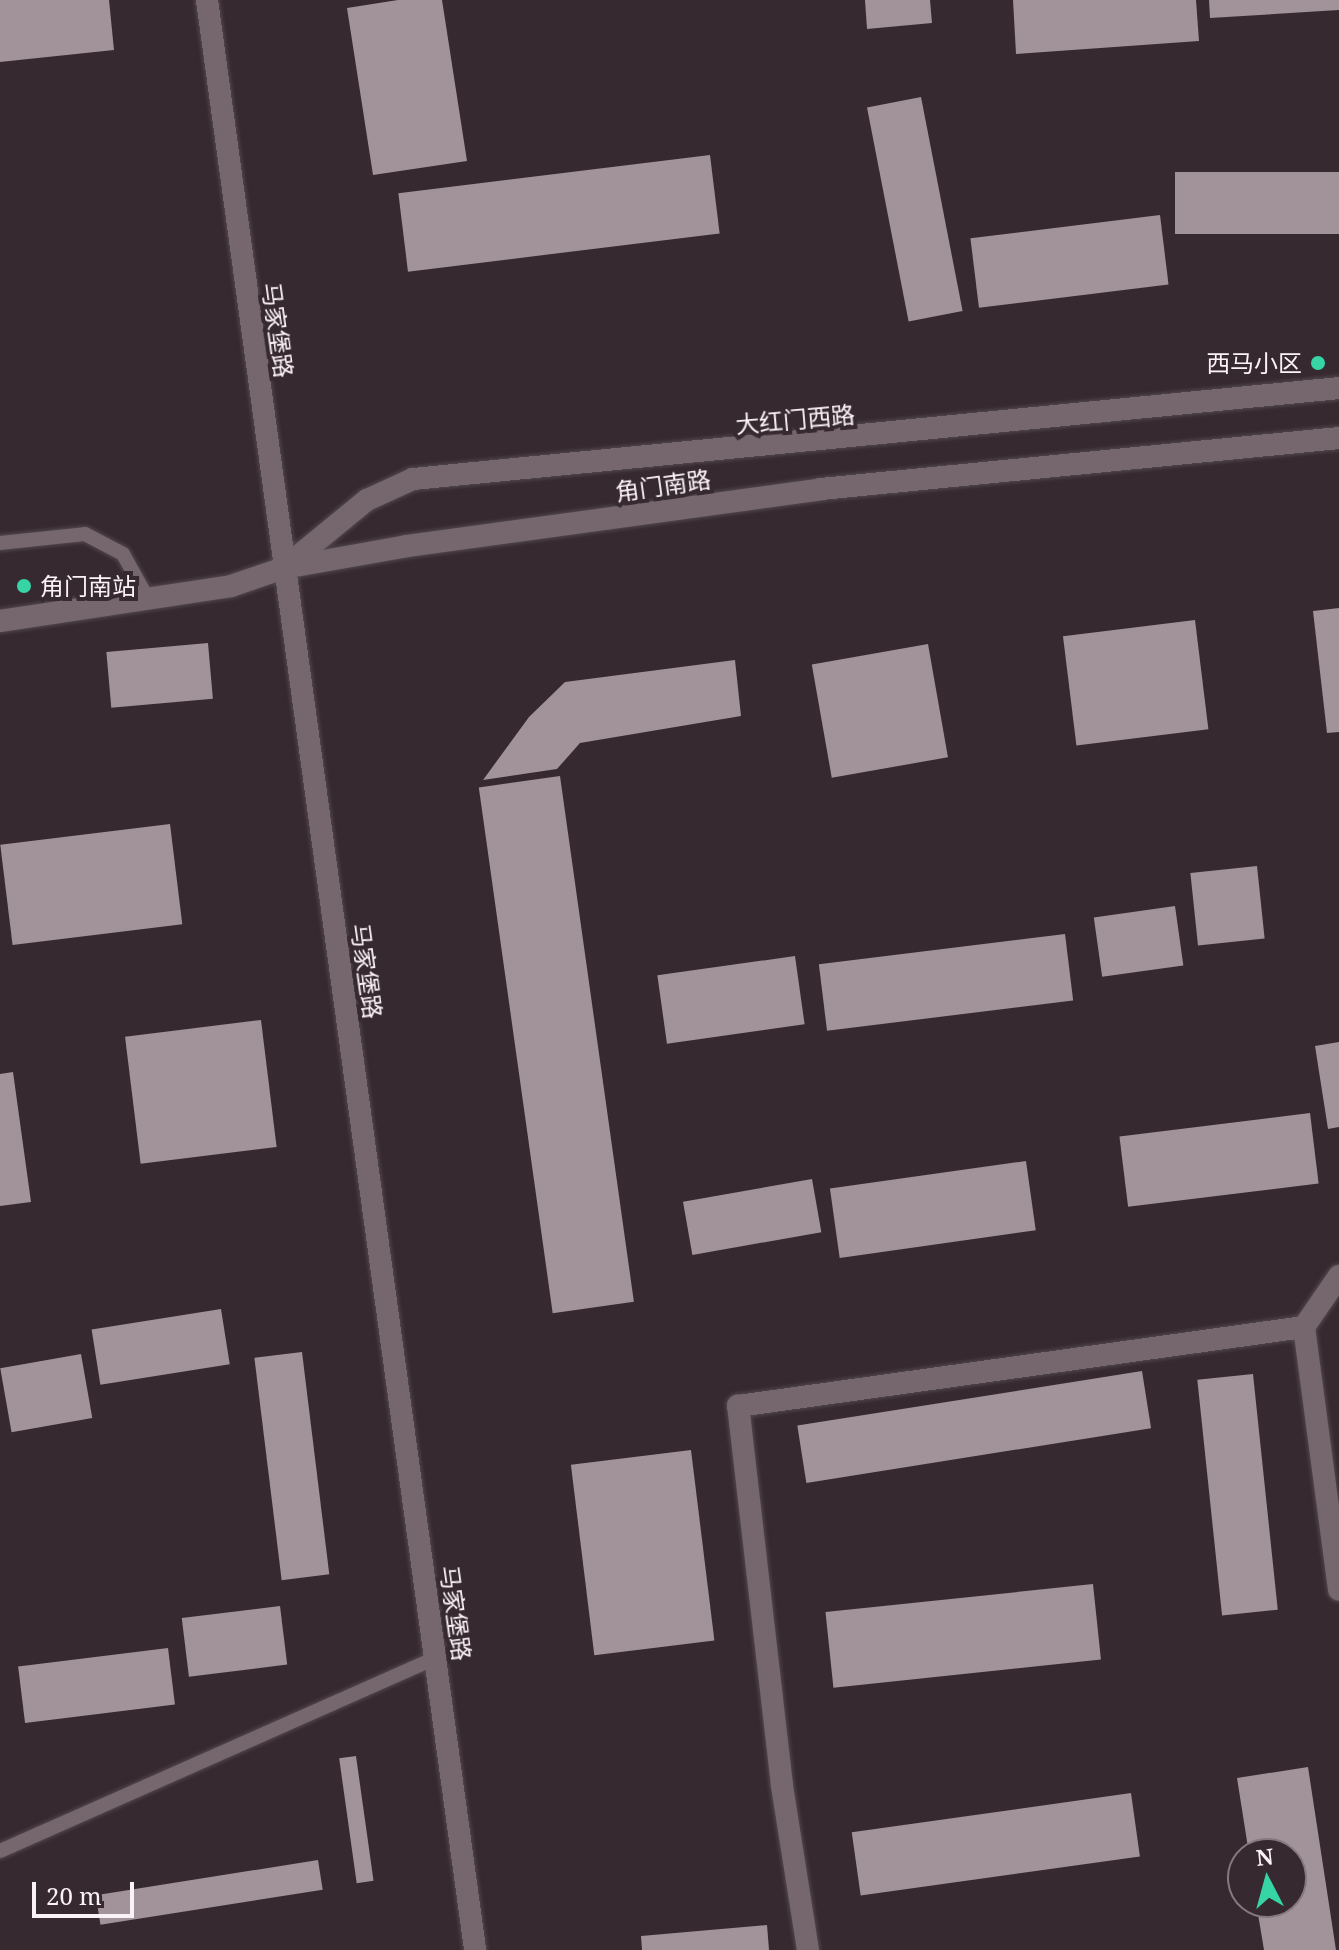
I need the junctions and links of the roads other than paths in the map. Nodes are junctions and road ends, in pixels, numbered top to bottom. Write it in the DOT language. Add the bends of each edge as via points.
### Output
graph roads {
  1 [pos="207,0"];
  2 [pos="1339,388"];
  3 [pos="1339,438"];
  4 [pos="0,543"];
  5 [pos="284,568"];
  6 [pos="149,601"];
  7 [pos="0,621"];
  8 [pos="1339,1276"];
  9 [pos="1304,1327"];
  10 [pos="1339,1590"];
  11 [pos="436,1658"];
  12 [pos="0,1851"];
  13 [pos="475,1950"];
  14 [pos="808,1950"];
  1 -- 5 [label="street, 马家堡路"];
  2 -- 5 [label="street, 大红门西路" via="413,479 367,500"];
  3 -- 5 [label="street, 角门南路" via="821,489"];
  4 -- 6 [label="lane" via="85,534 123,554"];
  5 -- 6 [label="street, 角门南路" via="231,586"];
  5 -- 11 [label="street, 马家堡路"];
  6 -- 7 [label="street, 角门南路"];
  8 -- 9 [label="street"];
  9 -- 10 [label="street"];
  9 -- 14 [label="street" via="738,1406 782,1785"];
  11 -- 12 [label="lane"];
  11 -- 13 [label="street, 马家堡路"];
}
